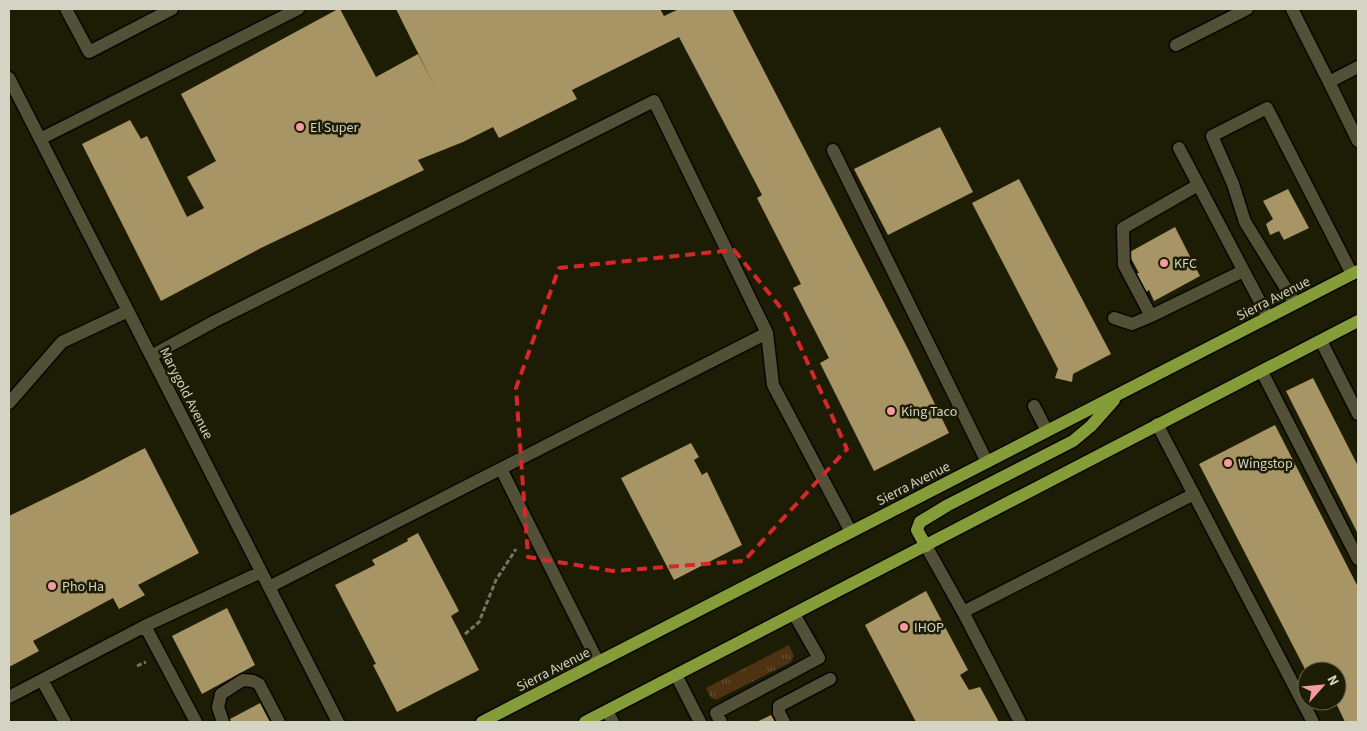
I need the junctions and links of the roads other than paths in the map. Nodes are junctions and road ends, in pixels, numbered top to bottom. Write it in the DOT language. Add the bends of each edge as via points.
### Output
graph roads {
  1 [pos="66,9"];
  2 [pos="172,9"];
  3 [pos="298,9"];
  4 [pos="1247,9"];
  5 [pos="1292,9"];
  6 [pos="1176,45"];
  7 [pos="1358,67"];
  8 [pos="9,78"];
  9 [pos="1329,82"];
  10 [pos="40,139"];
  11 [pos="1358,141"];
  12 [pos="1179,148"];
  13 [pos="833,150"];
  14 [pos="1198,185"];
  15 [pos="1243,271"];
  16 [pos="1355,272"];
  17 [pos="1296,303"];
  18 [pos="128,311"];
  19 [pos="1151,316"];
  20 [pos="1268,317"];
  21 [pos="1114,318"];
  22 [pos="1358,321"];
  23 [pos="766,333"];
  24 [pos="1321,341"];
  25 [pos="151,356"];
  26 [pos="1262,372"];
  27 [pos="1121,393"];
  28 [pos="9,403"];
  29 [pos="1034,406"];
  30 [pos="1358,414"];
  31 [pos="1157,424"];
  32 [pos="1047,431"];
  33 [pos="987,462"];
  34 [pos="501,469"];
  35 [pos="1194,494"];
  36 [pos="851,532"];
  37 [pos="926,546"];
  38 [pos="1358,559"];
  39 [pos="261,572"];
  40 [pos="269,587"];
  41 [pos="963,612"];
  42 [pos="794,614"];
  43 [pos="145,626"];
  44 [pos="598,662"];
  45 [pos="676,676"];
  46 [pos="830,679"];
  47 [pos="42,680"];
  48 [pos="9,697"];
  49 [pos="610,716"];
  50 [pos="65,722"];
  51 [pos="196,722"];
  52 [pos="223,722"];
  53 [pos="278,722"];
  54 [pos="338,722"];
  55 [pos="482,722"];
  56 [pos="585,722"];
  57 [pos="700,722"];
  58 [pos="721,722"];
  59 [pos="784,722"];
  60 [pos="1020,722"];
  61 [pos="1313,722"];
  1 -- 2 [label="street" via="89,52"];
  3 -- 10 [label="street"];
  4 -- 6 [label="street"];
  5 -- 9 [label="street"];
  7 -- 9 [label="street"];
  8 -- 10 [label="street, Marygold Avenue"];
  9 -- 11 [label="street"];
  10 -- 18 [label="street, Marygold Avenue"];
  12 -- 14 [label="street"];
  13 -- 33 [label="street"];
  14 -- 15 [label="street"];
  14 -- 19 [label="street" via="1123,228 1124,265"];
  15 -- 19 [label="street"];
  15 -- 20 [label="street"];
  16 -- 17 [label="main road, Sierra Avenue"];
  16 -- 17 [label="street" via="1267,108 1212,136 1233,184 1244,222"];
  17 -- 20 [label="main road, Sierra Avenue"];
  18 -- 25 [label="street, Marygold Avenue"];
  18 -- 28 [label="street" via="62,342"];
  19 -- 21 [label="street" via="1132,324"];
  20 -- 27 [label="main road, Sierra Avenue"];
  22 -- 24 [label="main road"];
  23 -- 25 [label="street" via="654,101"];
  23 -- 34 [label="street"];
  23 -- 36 [label="street" via="773,384"];
  24 -- 26 [label="main road"];
  24 -- 30 [label="street"];
  25 -- 39 [label="street, Marygold Avenue"];
  26 -- 31 [label="main road"];
  26 -- 38 [label="street"];
  27 -- 32 [label="main road, Sierra Avenue"];
  27 -- 37 [label="main road" via="1091,426 1073,440 920,522 917,530"];
  29 -- 32 [label="street"];
  31 -- 35 [label="street"];
  31 -- 37 [label="main road"];
  32 -- 33 [label="main road, Sierra Avenue"];
  33 -- 36 [label="main road, Sierra Avenue"];
  34 -- 40 [label="street"];
  34 -- 44 [label="street"];
  35 -- 41 [label="street"];
  35 -- 61 [label="street"];
  36 -- 44 [label="main road, Sierra Avenue"];
  37 -- 41 [label="street"];
  37 -- 42 [label="main road"];
  39 -- 40 [label="street, Marygold Avenue"];
  39 -- 43 [label="street"];
  40 -- 54 [label="street, Marygold Avenue"];
  41 -- 60 [label="street"];
  42 -- 45 [label="main road"];
  42 -- 58 [label="street" via="819,658 716,713"];
  43 -- 47 [label="street"];
  43 -- 51 [label="street"];
  44 -- 55 [label="main road, Sierra Avenue"];
  45 -- 49 [label="main road"];
  45 -- 57 [label="street"];
  46 -- 59 [label="street" via="778,706"];
  47 -- 48 [label="street"];
  47 -- 50 [label="street"];
  49 -- 56 [label="main road"];
  52 -- 53 [label="street" via="218,707 221,694 243,680 259,684"];
}
